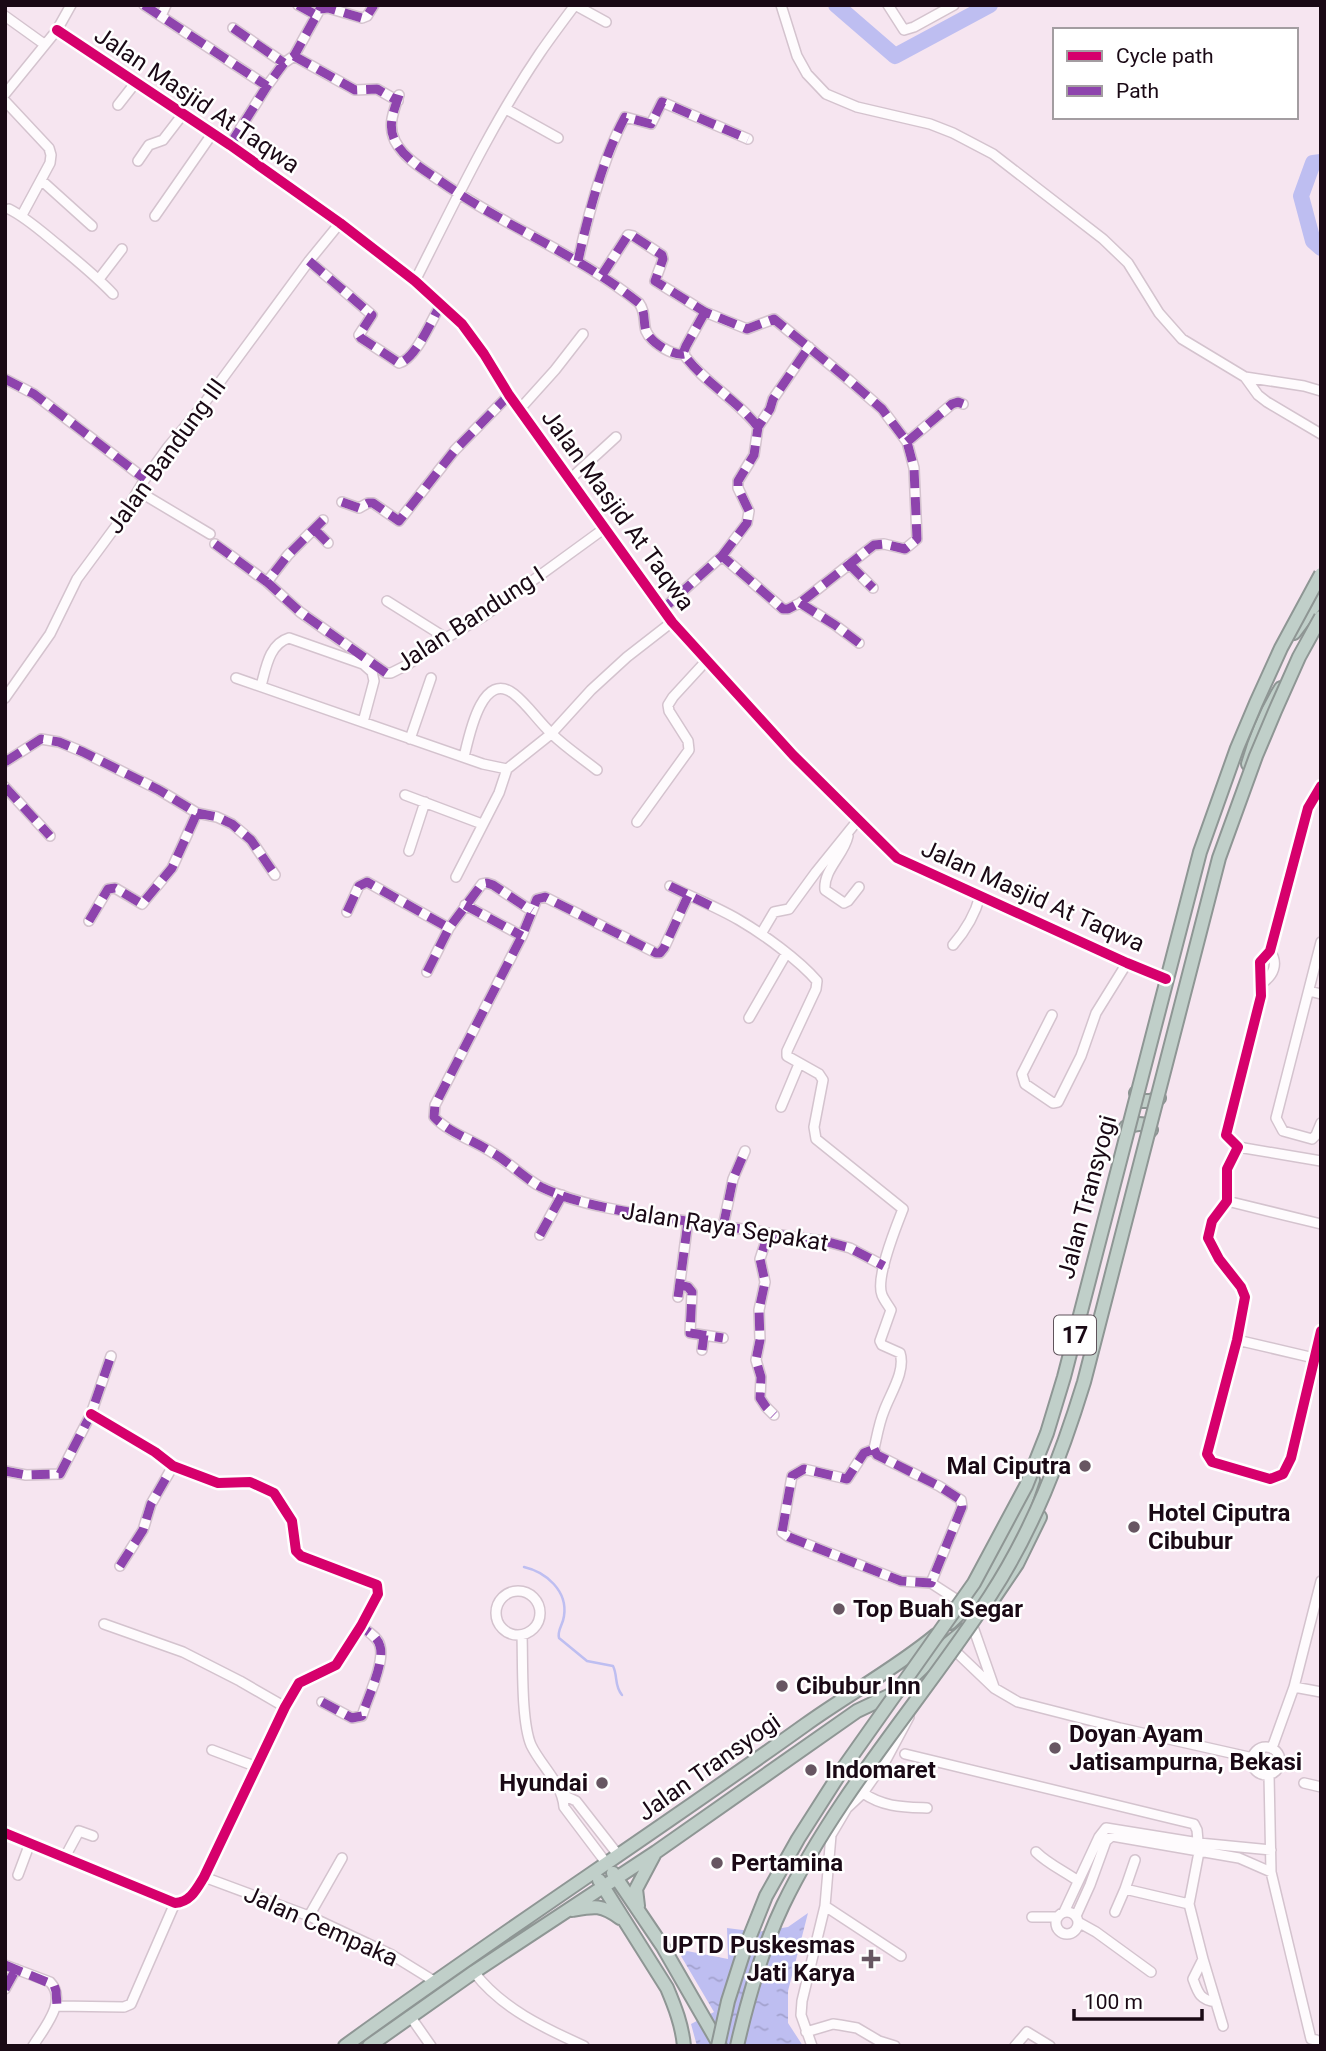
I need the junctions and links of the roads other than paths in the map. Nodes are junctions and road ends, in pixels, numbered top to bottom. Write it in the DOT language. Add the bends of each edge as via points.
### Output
graph roads {
  1 [pos="71,5"];
  2 [pos="144,5"];
  3 [pos="166,5"];
  4 [pos="298,5"];
  5 [pos="374,5"];
  6 [pos="575,5"];
  7 [pos="781,5"];
  8 [pos="888,5"];
  9 [pos="954,5"];
  10 [pos="316,15"];
  11 [pos="5,16"];
  12 [pos="161,16"];
  13 [pos="606,22"];
  14 [pos="233,28"];
  15 [pos="57,30"];
  16 [pos="44,44"];
  17 [pos="294,56"];
  18 [pos="284,63"];
  19 [pos="136,82"];
  20 [pos="267,86"];
  21 [pos="5,94"];
  22 [pos="5,101"];
  23 [pos="118,105"];
  24 [pos="506,109"];
  25 [pos="183,114"];
  26 [pos="212,134"];
  27 [pos="558,138"];
  28 [pos="748,139"];
  29 [pos="229,145"];
  30 [pos="138,161"];
  31 [pos="41,180"];
  32 [pos="459,194"];
  33 [pos="9,209"];
  34 [pos="22,215"];
  35 [pos="155,216"];
  36 [pos="340,223"];
  37 [pos="92,226"];
  38 [pos="122,249"];
  39 [pos="309,261"];
  40 [pos="579,261"];
  41 [pos="602,275"];
  42 [pos="99,279"];
  43 [pos="415,281"];
  44 [pos="113,293"];
  45 [pos="440,304"];
  46 [pos="705,312"];
  47 [pos="583,334"];
  48 [pos="809,347"];
  49 [pos="684,354"];
  50 [pos="1245,377"];
  51 [pos="5,379"];
  52 [pos="1321,391"];
  53 [pos="509,395"];
  54 [pos="963,404"];
  55 [pos="519,410"];
  56 [pos="758,427"];
  57 [pos="1321,433"];
  58 [pos="616,437"];
  59 [pos="907,442"];
  60 [pos="145,479"];
  61 [pos="569,480"];
  62 [pos="138,491"];
  63 [pos="342,502"];
  64 [pos="323,520"];
  65 [pos="605,528"];
  66 [pos="314,529"];
  67 [pos="210,534"];
  68 [pos="328,543"];
  69 [pos="215,544"];
  70 [pos="722,556"];
  71 [pos="849,564"];
  72 [pos="1321,574"];
  73 [pos="267,582"];
  74 [pos="873,588"];
  75 [pos="1321,597"];
  76 [pos="387,601"];
  77 [pos="800,603"];
  78 [pos="663,609"];
  79 [pos="1321,617"];
  80 [pos="672,622"];
  81 [pos="1321,630"];
  82 [pos="446,638"];
  83 [pos="859,643"];
  84 [pos="707,660"];
  85 [pos="236,678"];
  86 [pos="431,678"];
  87 [pos="261,686"];
  88 [pos="6,696"];
  89 [pos="363,722"];
  90 [pos="551,734"];
  91 [pos="410,739"];
  92 [pos="464,757"];
  93 [pos="5,762"];
  94 [pos="508,769"];
  95 [pos="597,770"];
  96 [pos="5,787"];
  97 [pos="1320,789"];
  98 [pos="405,795"];
  99 [pos="425,802"];
  100 [pos="197,813"];
  101 [pos="858,820"];
  102 [pos="637,822"];
  103 [pos="482,824"];
  104 [pos="849,831"];
  105 [pos="50,836"];
  106 [pos="409,851"];
  107 [pos="275,874"];
  108 [pos="456,877"];
  109 [pos="670,886"];
  110 [pos="859,887"];
  111 [pos="688,896"];
  112 [pos="980,896"];
  113 [pos="465,905"];
  114 [pos="532,911"];
  115 [pos="347,912"];
  116 [pos="89,921"];
  117 [pos="449,928"];
  118 [pos="761,934"];
  119 [pos="522,936"];
  120 [pos="1321,942"];
  121 [pos="953,945"];
  122 [pos="1270,951"];
  123 [pos="786,954"];
  124 [pos="1127,963"];
  125 [pos="427,972"];
  126 [pos="1166,978"];
  127 [pos="1262,983"];
  128 [pos="1309,991"];
  129 [pos="1321,994"];
  130 [pos="1052,1016"];
  131 [pos="749,1018"];
  132 [pos="799,1064"];
  133 [pos="1136,1093"];
  134 [pos="1159,1098"];
  135 [pos="781,1107"];
  136 [pos="1321,1123"];
  137 [pos="1126,1127"];
  138 [pos="1151,1130"];
  139 [pos="1238,1147"];
  140 [pos="744,1151"];
  141 [pos="1321,1161"];
  142 [pos="562,1195"];
  143 [pos="1227,1201"];
  144 [pos="688,1221"];
  145 [pos="1321,1224"];
  146 [pos="723,1227"];
  147 [pos="768,1234"];
  148 [pos="540,1236"];
  149 [pos="884,1266"];
  150 [pos="680,1285"];
  151 [pos="678,1297"];
  152 [pos="1321,1331"];
  153 [pos="704,1335"];
  154 [pos="723,1338"];
  155 [pos="1237,1340"];
  156 [pos="702,1350"];
  157 [pos="111,1356"];
  158 [pos="1314,1358"];
  159 [pos="91,1414"];
  160 [pos="774,1415"];
  161 [pos="874,1449"];
  162 [pos="173,1466"];
  163 [pos="5,1471"];
  164 [pos="120,1566"];
  165 [pos="1321,1581"];
  166 [pos="931,1583"];
  167 [pos="967,1606"];
  168 [pos="104,1624"];
  169 [pos="972,1624"];
  170 [pos="361,1626"];
  171 [pos="522,1635"];
  172 [pos="947,1644"];
  173 [pos="928,1664"];
  174 [pos="1294,1687"];
  175 [pos="994,1688"];
  176 [pos="1321,1692"];
  177 [pos="323,1702"];
  178 [pos="285,1707"];
  179 [pos="1272,1748"];
  180 [pos="212,1750"];
  181 [pos="905,1754"];
  182 [pos="1253,1758"];
  183 [pos="257,1767"];
  184 [pos="1269,1775"];
  185 [pos="1304,1783"];
  186 [pos="1321,1787"];
  187 [pos="863,1793"];
  188 [pos="563,1795"];
  189 [pos="927,1808"];
  190 [pos="5,1833"];
  191 [pos="93,1836"];
  192 [pos="30,1843"];
  193 [pos="1199,1847"];
  194 [pos="1271,1850"];
  195 [pos="656,1852"];
  196 [pos="1035,1852"];
  197 [pos="619,1856"];
  198 [pos="65,1857"];
  199 [pos="342,1858"];
  200 [pos="1135,1860"];
  201 [pos="607,1864"];
  202 [pos="1271,1872"];
  203 [pos="594,1873"];
  204 [pos="18,1875"];
  205 [pos="204,1877"];
  206 [pos="617,1877"];
  207 [pos="1078,1881"];
  208 [pos="603,1886"];
  209 [pos="1125,1889"];
  210 [pos="175,1903"];
  211 [pos="1189,1904"];
  212 [pos="825,1906"];
  213 [pos="638,1910"];
  214 [pos="566,1911"];
  215 [pos="1115,1912"];
  216 [pos="1061,1915"];
  217 [pos="309,1916"];
  218 [pos="1032,1917"];
  219 [pos="1077,1919"];
  220 [pos="626,1922"];
  221 [pos="901,1956"];
  222 [pos="1203,1959"];
  223 [pos="5,1965"];
  224 [pos="16,1969"];
  225 [pos="474,1972"];
  226 [pos="1151,1972"];
  227 [pos="435,1981"];
  228 [pos="5,1989"];
  229 [pos="1216,2002"];
  230 [pos="57,2006"];
  231 [pos="410,2016"];
  232 [pos="1223,2026"];
  233 [pos="806,2032"];
  234 [pos="1035,2042"];
  235 [pos="1321,2044"];
  236 [pos="33,2046"];
  237 [pos="345,2046"];
  238 [pos="369,2046"];
  239 [pos="431,2046"];
  240 [pos="584,2046"];
  241 [pos="684,2046"];
  242 [pos="719,2046"];
  243 [pos="737,2046"];
  244 [pos="812,2046"];
  245 [pos="895,2046"];
  246 [pos="1015,2046"];
  247 [pos="1051,2046"];
  1 -- 15 [label="street"];
  2 -- 12 [label="street"];
  3 -- 12 [label="street"];
  4 -- 10 [label="street"];
  5 -- 10 [label="street" via="365,18 328,8"];
  6 -- 13 [label="street"];
  6 -- 24 [label="street"];
  7 -- 50 [label="street" via="797,56 826,94 857,107 930,124 993,154 1128,263 1159,313 1182,339"];
  8 -- 9 [label="street" via="904,30"];
  10 -- 17 [label="street"];
  11 -- 16 [label="street"];
  12 -- 20 [label="street"];
  14 -- 18 [label="street"];
  15 -- 16 [label="street"];
  15 -- 19 [label="street, Jalan Masjid At Taqwa"];
  16 -- 21 [label="street"];
  17 -- 18 [label="street"];
  17 -- 32 [label="street" via="355,90 377,89 399,98 390,125 395,141 411,161"];
  18 -- 20 [label="street"];
  19 -- 23 [label="street"];
  19 -- 25 [label="street, Jalan Masjid At Taqwa"];
  20 -- 29 [label="street"];
  22 -- 31 [label="street" via="49,148 50,163"];
  24 -- 27 [label="street"];
  24 -- 32 [label="street"];
  25 -- 26 [label="street, Jalan Masjid At Taqwa"];
  25 -- 30 [label="street" via="163,140 149,145"];
  26 -- 29 [label="street, Jalan Masjid At Taqwa"];
  26 -- 35 [label="street"];
  28 -- 40 [label="street" via="662,102 650,124 625,117 590,211"];
  29 -- 36 [label="street, Jalan Masjid At Taqwa"];
  31 -- 34 [label="street"];
  31 -- 37 [label="street"];
  32 -- 40 [label="street"];
  32 -- 43 [label="street"];
  33 -- 34 [label="street"];
  34 -- 42 [label="street"];
  36 -- 39 [label="street, Jalan Bandung III"];
  36 -- 43 [label="street, Jalan Masjid At Taqwa"];
  38 -- 42 [label="street"];
  39 -- 45 [label="street" via="372,315 359,335 399,362 407,360"];
  39 -- 60 [label="street, Jalan Bandung III"];
  40 -- 41 [label="street"];
  41 -- 46 [label="street" via="624,241 633,236 662,256 654,281"];
  41 -- 49 [label="street" via="643,308 647,333 666,350"];
  42 -- 44 [label="street"];
  43 -- 45 [label="street, Jalan Masjid At Taqwa"];
  45 -- 53 [label="street, Jalan Masjid At Taqwa" via="462,324"];
  46 -- 48 [label="street" via="747,329 774,319"];
  46 -- 49 [label="street"];
  47 -- 55 [label="street"];
  48 -- 56 [label="street"];
  48 -- 59 [label="street" via="882,409"];
  49 -- 56 [label="street"];
  50 -- 52 [label="street"];
  50 -- 57 [label="street" via="1267,402"];
  51 -- 60 [label="street" via="34,394"];
  53 -- 55 [label="street, Jalan Masjid At Taqwa"];
  53 -- 63 [label="street" via="455,450 399,521 373,503 359,508"];
  54 -- 59 [label="street" via="952,404"];
  55 -- 61 [label="street, Jalan Masjid At Taqwa"];
  56 -- 70 [label="street" via="754,455 738,481 749,511 747,523"];
  58 -- 61 [label="street"];
  59 -- 71 [label="street" via="914,468 917,539 905,548 874,545"];
  60 -- 62 [label="street, Jalan Bandung III"];
  61 -- 65 [label="street, Jalan Masjid At Taqwa"];
  62 -- 67 [label="street"];
  62 -- 88 [label="street, Jalan Bandung III" via="76,579 50,634"];
  64 -- 66 [label="street"];
  65 -- 78 [label="street, Jalan Masjid At Taqwa"];
  65 -- 82 [label="street, Jalan Bandung I" via="484,616"];
  66 -- 68 [label="street"];
  66 -- 73 [label="street"];
  69 -- 73 [label="street"];
  70 -- 77 [label="street" via="783,609"];
  70 -- 78 [label="street"];
  71 -- 74 [label="street"];
  71 -- 77 [label="street"];
  72 -- 242 [label="highway, 17, bridge" via="1256,703 1200,852 1064,1377 1026,1486 974,1583 844,1767 766,1896 728,2001"];
  73 -- 82 [label="street, Jalan Bandung I" via="300,612 386,673 407,665"];
  75 -- 126 [label="highway, Jalan Transyogi" via="1267,673 1242,722 1200,849"];
  76 -- 82 [label="street"];
  77 -- 83 [label="street"];
  78 -- 80 [label="street, Jalan Masjid At Taqwa"];
  79 -- 243 [label="highway, 17, bridge" via="1256,756 1219,858 1084,1382 1045,1495 992,1594 814,1849 783,1905 762,1958"];
  80 -- 84 [label="street, Jalan Masjid At Taqwa"];
  80 -- 90 [label="street" via="608,674"];
  81 -- 134 [label="highway, Jalan Transyogi" via="1268,708 1257,734"];
  84 -- 101 [label="street, Jalan Masjid At Taqwa"];
  84 -- 102 [label="street" via="668,705 690,749"];
  85 -- 87 [label="street"];
  86 -- 91 [label="street"];
  87 -- 89 [label="street"];
  87 -- 89 [label="street" via="270,654 281,640 289,638 363,664 374,681"];
  89 -- 91 [label="street"];
  90 -- 92 [label="street" via="516,695 498,687 489,692 472,722"];
  90 -- 94 [label="street"];
  90 -- 95 [label="street"];
  91 -- 92 [label="street"];
  92 -- 94 [label="street"];
  93 -- 100 [label="street" via="41,738 48,739 110,764"];
  94 -- 103 [label="street"];
  96 -- 105 [label="street"];
  97 -- 122 [label="street" via="1308,808"];
  98 -- 99 [label="street"];
  99 -- 103 [label="street"];
  99 -- 106 [label="street"];
  100 -- 107 [label="street" via="232,824 251,840"];
  100 -- 116 [label="street" via="172,867 142,904 115,888 108,889"];
  101 -- 104 [label="street"];
  101 -- 112 [label="street, Jalan Masjid At Taqwa" via="897,858"];
  103 -- 108 [label="street"];
  104 -- 110 [label="street" via="824,886 844,903"];
  104 -- 118 [label="street" via="789,909 774,912"];
  109 -- 111 [label="street"];
  111 -- 114 [label="street" via="664,948 656,953 545,897 537,900"];
  111 -- 118 [label="street"];
  112 -- 121 [label="street" via="965,931"];
  112 -- 124 [label="street, Jalan Masjid At Taqwa"];
  113 -- 114 [label="street" via="487,883"];
  113 -- 117 [label="street"];
  113 -- 119 [label="street"];
  114 -- 119 [label="street"];
  115 -- 117 [label="street" via="359,886 367,882"];
  117 -- 125 [label="street"];
  118 -- 123 [label="street"];
  119 -- 142 [label="street, Jalan Raya Sepakat" via="434,1114 443,1125"];
  120 -- 128 [label="street"];
  122 -- 127 [label="street" via="1259,962"];
  122 -- 127 [label="street" via="1275,969"];
  123 -- 131 [label="street"];
  123 -- 132 [label="street" via="817,981 787,1051"];
  124 -- 126 [label="street, Jalan Masjid At Taqwa"];
  124 -- 130 [label="street" via="1096,1013 1081,1056 1058,1102 1053,1103 1025,1084 1022,1073"];
  126 -- 133 [label="highway, Jalan Transyogi"];
  127 -- 139 [label="street" via="1226,1135"];
  128 -- 129 [label="street"];
  128 -- 136 [label="street" via="1276,1118 1283,1131 1312,1139"];
  132 -- 135 [label="street"];
  132 -- 149 [label="street" via="823,1080 816,1139 903,1209"];
  133 -- 134 [label="highway" via="1140,1101"];
  133 -- 137 [label="highway, Jalan Transyogi"];
  134 -- 138 [label="highway, Jalan Transyogi"];
  137 -- 138 [label="highway" via="1142,1124"];
  137 -- 167 [label="highway, Jalan Transyogi" via="1029,1494 1003,1550"];
  138 -- 169 [label="highway, Jalan Transyogi" via="1091,1358 1050,1491 1017,1564"];
  139 -- 141 [label="street"];
  139 -- 143 [label="street" via="1227,1169"];
  140 -- 146 [label="street"];
  142 -- 144 [label="street, Jalan Raya Sepakat"];
  142 -- 148 [label="street"];
  143 -- 145 [label="street"];
  143 -- 155 [label="street" via="1212,1221 1208,1238 1245,1297"];
  144 -- 146 [label="street, Jalan Raya Sepakat"];
  144 -- 150 [label="street"];
  146 -- 147 [label="street, Jalan Raya Sepakat"];
  147 -- 149 [label="street, Jalan Raya Sepakat" via="850,1248"];
  147 -- 160 [label="street" via="760,1259 765,1282 756,1360 760,1398"];
  149 -- 161 [label="street" via="880,1293 891,1310 880,1341 900,1353 902,1360"];
  150 -- 151 [label="street"];
  150 -- 153 [label="street" via="692,1292 689,1331"];
  152 -- 158 [label="street"];
  153 -- 154 [label="street"];
  153 -- 156 [label="street"];
  155 -- 158 [label="street"];
  155 -- 158 [label="street" via="1208,1454 1212,1462 1270,1479 1283,1474 1290,1458"];
  157 -- 159 [label="street"];
  159 -- 162 [label="street"];
  159 -- 163 [label="street" via="60,1474"];
  161 -- 166 [label="street" via="877,1455 961,1500"];
  161 -- 166 [label="street" via="864,1453 848,1479 804,1469 792,1476 782,1533 901,1581"];
  162 -- 164 [label="street"];
  162 -- 170 [label="street" via="218,1483 250,1482 274,1493 292,1521 296,1551 301,1556 377,1585 378,1594"];
  165 -- 174 [label="street"];
  166 -- 167 [label="street"];
  167 -- 197 [label="highway, Jalan Transyogi" via="883,1674 842,1698"];
  168 -- 178 [label="street" via="183,1652"];
  169 -- 172 [label="highway, Jalan Transyogi"];
  169 -- 175 [label="street"];
  170 -- 177 [label="street" via="380,1646 380,1662 362,1716 352,1718"];
  170 -- 178 [label="street" via="336,1665 299,1683"];
  171 -- 171 [label="street" via="511,1634 496,1619 502,1597 514,1590 528,1592 538,1601 541,1616 535,1629"];
  171 -- 188 [label="street" via="531,1744"];
  172 -- 173 [label="highway, Jalan Transyogi"];
  172 -- 175 [label="street"];
  173 -- 187 [label="street" via="926,1684 904,1728"];
  173 -- 195 [label="highway, Jalan Transyogi" via="897,1692 857,1711"];
  174 -- 176 [label="street"];
  174 -- 179 [label="street"];
  175 -- 182 [label="street" via="1018,1702"];
  178 -- 183 [label="street"];
  179 -- 182 [label="street" via="1260,1748"];
  179 -- 184 [label="street" via="1280,1761"];
  180 -- 183 [label="street"];
  181 -- 193 [label="street" via="1189,1821 1196,1825"];
  182 -- 184 [label="street" via="1256,1771"];
  183 -- 205 [label="street"];
  184 -- 194 [label="street"];
  185 -- 186 [label="street"];
  187 -- 189 [label="street" via="888,1805"];
  187 -- 212 [label="street" via="847,1808 831,1835"];
  188 -- 197 [label="street" via="576,1801"];
  188 -- 201 [label="street" via="564,1807"];
  190 -- 192 [label="street"];
  191 -- 198 [label="street" via="79,1831"];
  192 -- 198 [label="street"];
  192 -- 204 [label="street"];
  193 -- 194 [label="street"];
  193 -- 202 [label="street"];
  193 -- 207 [label="street" via="1106,1828"];
  193 -- 211 [label="street"];
  193 -- 219 [label="street" via="1110,1837"];
  194 -- 202 [label="street"];
  195 -- 206 [label="highway, Jalan Transyogi"];
  195 -- 213 [label="highway" via="636,1889"];
  196 -- 207 [label="street"];
  197 -- 201 [label="highway, Jalan Transyogi"];
  198 -- 210 [label="street"];
  199 -- 217 [label="street"];
  200 -- 209 [label="street"];
  201 -- 203 [label="highway, Jalan Transyogi"];
  201 -- 206 [label="highway"];
  202 -- 235 [label="street" via="1307,2041"];
  203 -- 208 [label="highway"];
  203 -- 227 [label="highway, Jalan Transyogi"];
  205 -- 210 [label="street" via="192,1895"];
  205 -- 217 [label="street, Jalan Cempaka"];
  206 -- 208 [label="highway, Jalan Transyogi"];
  206 -- 213 [label="highway"];
  207 -- 216 [label="street"];
  208 -- 214 [label="highway, Jalan Transyogi"];
  208 -- 220 [label="highway"];
  209 -- 211 [label="street"];
  209 -- 215 [label="street"];
  210 -- 230 [label="street" via="131,2004"];
  211 -- 222 [label="street"];
  212 -- 221 [label="street"];
  212 -- 233 [label="street" via="802,2001"];
  213 -- 242 [label="highway"];
  214 -- 220 [label="highway" via="598,1906"];
  214 -- 225 [label="highway, Jalan Transyogi"];
  216 -- 218 [label="street"];
  216 -- 219 [label="street" via="1070,1912"];
  216 -- 219 [label="street" via="1057,1926 1063,1933 1076,1928"];
  217 -- 227 [label="street, Jalan Cempaka"];
  219 -- 226 [label="street"];
  220 -- 241 [label="highway" via="667,1988"];
  222 -- 229 [label="street"];
  222 -- 229 [label="street" via="1193,1979 1200,1996"];
  223 -- 224 [label="street"];
  224 -- 228 [label="street"];
  224 -- 230 [label="street" via="54,1984"];
  225 -- 231 [label="highway, Jalan Transyogi"];
  225 -- 240 [label="street" via="515,2010"];
  227 -- 237 [label="highway, Jalan Transyogi"];
  229 -- 232 [label="street"];
  230 -- 236 [label="street"];
  231 -- 238 [label="highway, Jalan Transyogi"];
  231 -- 239 [label="street"];
  233 -- 244 [label="street"];
  233 -- 245 [label="street" via="841,2025"];
  234 -- 246 [label="street" via="1027,2032"];
  234 -- 247 [label="street"];
}
